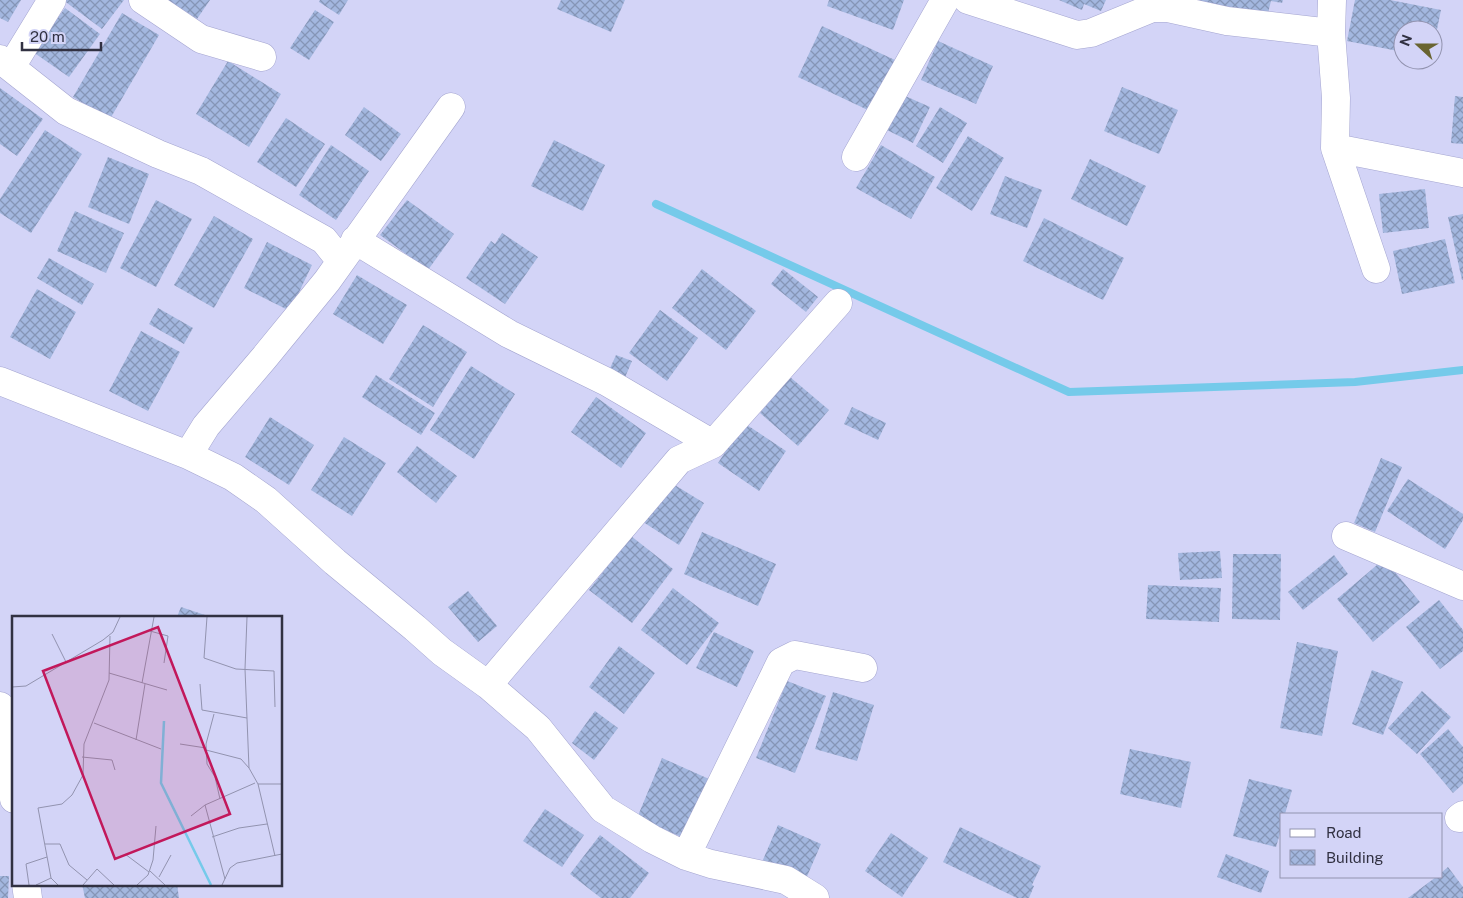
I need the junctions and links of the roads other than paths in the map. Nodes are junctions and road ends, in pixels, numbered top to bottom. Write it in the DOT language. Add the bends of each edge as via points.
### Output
graph roads {
  1 [pos="52,0"];
  2 [pos="143,0"];
  3 [pos="944,0"];
  4 [pos="968,0"];
  5 [pos="1332,0"];
  6 [pos="1331,33"];
  7 [pos="262,57"];
  8 [pos="5,63"];
  9 [pos="451,107"];
  10 [pos="1335,148"];
  11 [pos="856,157"];
  12 [pos="1463,173"];
  13 [pos="348,250"];
  14 [pos="1376,269"];
  15 [pos="838,303"];
  16 [pos="0,381"];
  17 [pos="713,444"];
  18 [pos="188,456"];
  19 [pos="1346,536"];
  20 [pos="1463,586"];
  21 [pos="863,668"];
  22 [pos="488,685"];
  23 [pos="1,714"];
  24 [pos="12,786"];
  25 [pos="686,856"];
  26 [pos="815,898"];
  1 -- 8 [label="street"];
  2 -- 7 [label="street" via="201,39"];
  3 -- 11 [label="street"];
  4 -- 6 [label="street" via="1077,35 1091,33 1152,8 1168,8 1227,21"];
  5 -- 6 [label="street"];
  6 -- 10 [label="street" via="1336,98"];
  8 -- 13 [label="street" via="66,111 201,171 324,240"];
  9 -- 13 [label="street"];
  10 -- 12 [label="street"];
  10 -- 14 [label="street"];
  13 -- 17 [label="street" via="607,382"];
  13 -- 18 [label="street" via="327,281 206,426"];
  15 -- 17 [label="street"];
  16 -- 18 [label="street"];
  17 -- 22 [label="street" via="679,460"];
  18 -- 22 [label="street" via="233,477 266,500 442,652"];
  19 -- 20 [label="street"];
  21 -- 25 [label="street" via="795,655 782,662"];
  22 -- 25 [label="street" via="538,728 603,809"];
  23 -- 24 [label="street"];
  25 -- 26 [label="street" via="786,880"];
}
